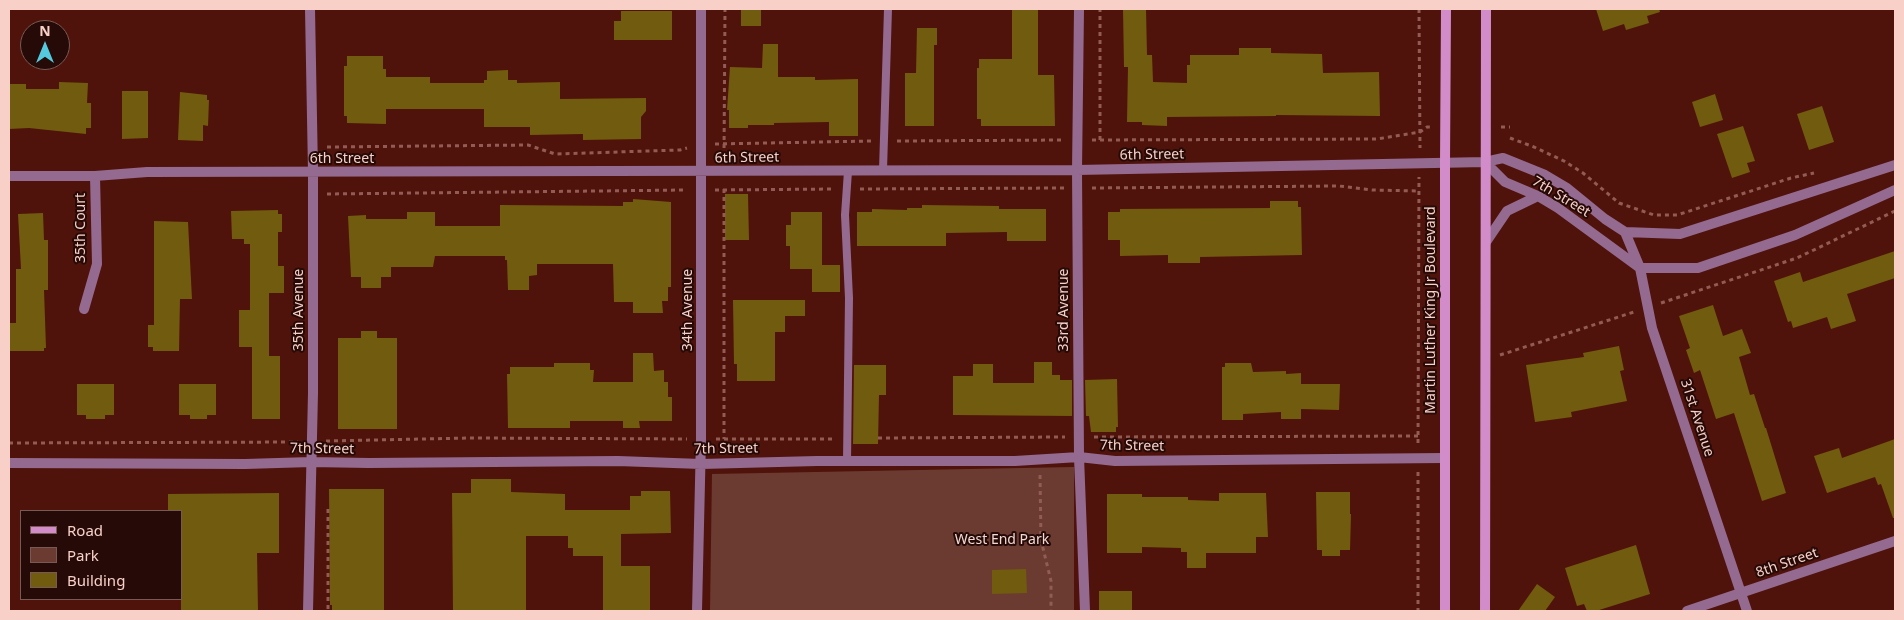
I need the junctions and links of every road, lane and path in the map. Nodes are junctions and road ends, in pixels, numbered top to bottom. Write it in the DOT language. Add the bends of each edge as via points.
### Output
graph roads {
  1 [pos="310,9"];
  2 [pos="701,9"];
  3 [pos="725,9"];
  4 [pos="888,9"];
  5 [pos="1079,9"];
  6 [pos="1100,9"];
  7 [pos="1419,9"];
  8 [pos="1446,9"];
  9 [pos="1486,9"];
  10 [pos="1446,127"];
  11 [pos="1486,127"];
  12 [pos="1510,127"];
  13 [pos="1420,132"];
  14 [pos="1510,138"];
  15 [pos="1078,140"];
  16 [pos="1100,140"];
  17 [pos="884,141"];
  18 [pos="724,143"];
  19 [pos="700,146"];
  20 [pos="313,148"];
  21 [pos="1445,162"];
  22 [pos="1485,162"];
  23 [pos="1420,163"];
  24 [pos="1895,166"];
  25 [pos="883,170"];
  26 [pos="1077,170"];
  27 [pos="848,171"];
  28 [pos="313,172"];
  29 [pos="701,172"];
  30 [pos="723,172"];
  31 [pos="1817,172"];
  32 [pos="9,176"];
  33 [pos="95,176"];
  34 [pos="1077,188"];
  35 [pos="847,189"];
  36 [pos="701,190"];
  37 [pos="724,190"];
  38 [pos="1895,190"];
  39 [pos="1419,191"];
  40 [pos="313,194"];
  41 [pos="1538,196"];
  42 [pos="1895,211"];
  43 [pos="1624,232"];
  44 [pos="1486,242"];
  45 [pos="1640,268"];
  46 [pos="1647,307"];
  47 [pos="84,309"];
  48 [pos="1486,358"];
  49 [pos="296,432"];
  50 [pos="1418,436"];
  51 [pos="847,438"];
  52 [pos="878,438"];
  53 [pos="1078,438"];
  54 [pos="701,439"];
  55 [pos="724,439"];
  56 [pos="296,442"];
  57 [pos="311,442"];
  58 [pos="9,443"];
  59 [pos="1078,457"];
  60 [pos="1418,458"];
  61 [pos="1444,458"];
  62 [pos="847,461"];
  63 [pos="296,462"];
  64 [pos="311,462"];
  65 [pos="9,463"];
  66 [pos="701,464"];
  67 [pos="1040,474"];
  68 [pos="1895,541"];
  69 [pos="1740,593"];
  70 [pos="308,611"];
  71 [pos="697,611"];
  72 [pos="1051,611"];
  73 [pos="1085,611"];
  74 [pos="1418,611"];
  75 [pos="1445,611"];
  76 [pos="1486,611"];
  77 [pos="1687,611"];
  78 [pos="1747,611"];
  1 -- 20 [label="street, 35th Avenue"];
  2 -- 19 [label="street, 34th Avenue"];
  3 -- 18 [label="path"];
  4 -- 17 [label="lane"];
  5 -- 15 [label="street, 33rd Avenue"];
  6 -- 16 [label="path"];
  7 -- 13 [label="path"];
  8 -- 10 [label="main road, Martin Luther King Jr Boulevard"];
  9 -- 11 [label="main road"];
  10 -- 13 [label="path" via="1427,127"];
  10 -- 21 [label="main road, Martin Luther King Jr Boulevard"];
  11 -- 12 [label="path"];
  11 -- 22 [label="main road"];
  13 -- 16 [label="path" via="1377,138"];
  13 -- 23 [label="path"];
  14 -- 31 [label="path" via="1564,161 1619,203 1654,215 1677,215"];
  15 -- 16 [label="path"];
  15 -- 17 [label="path"];
  15 -- 26 [label="street, 33rd Avenue"];
  17 -- 18 [label="path"];
  17 -- 25 [label="lane"];
  18 -- 19 [label="path"];
  18 -- 30 [label="path"];
  19 -- 20 [label="path" via="680,150 555,154 528,145"];
  19 -- 29 [label="street, 34th Avenue"];
  20 -- 28 [label="street, 35th Avenue"];
  21 -- 22 [label="street, 6th Street"];
  21 -- 23 [label="street, 6th Street"];
  21 -- 61 [label="main road, Martin Luther King Jr Boulevard"];
  22 -- 41 [label="street, 7th Street" via="1505,182"];
  22 -- 43 [label="street, 7th Street" via="1503,158 1545,175"];
  22 -- 44 [label="main road"];
  23 -- 26 [label="street, 6th Street"];
  23 -- 39 [label="path"];
  24 -- 43 [label="street" via="1680,234"];
  25 -- 26 [label="street, 6th Street"];
  25 -- 27 [label="street, 6th Street"];
  26 -- 34 [label="street, 33rd Avenue"];
  27 -- 30 [label="street, 6th Street"];
  27 -- 35 [label="lane"];
  28 -- 29 [label="street, 6th Street"];
  28 -- 33 [label="street, 6th Street" via="146,172"];
  28 -- 40 [label="street, 35th Avenue"];
  29 -- 30 [label="street, 6th Street"];
  29 -- 36 [label="street, 34th Avenue"];
  30 -- 37 [label="path"];
  32 -- 33 [label="street, 6th Street"];
  33 -- 47 [label="street, 35th Court" via="97,264"];
  34 -- 35 [label="path"];
  34 -- 39 [label="path" via="1339,186"];
  34 -- 53 [label="street, 33rd Avenue"];
  35 -- 37 [label="path"];
  35 -- 51 [label="lane"];
  36 -- 37 [label="path"];
  36 -- 40 [label="path"];
  36 -- 54 [label="street, 34th Avenue"];
  37 -- 55 [label="path"];
  38 -- 45 [label="street" via="1795,234 1698,268"];
  39 -- 50 [label="path"];
  40 -- 57 [label="street, 35th Avenue"];
  41 -- 44 [label="street" via="1507,211"];
  41 -- 45 [label="street, 7th Street"];
  42 -- 46 [label="path" via="1797,258"];
  43 -- 45 [label="street, 31st Avenue"];
  44 -- 48 [label="main road"];
  45 -- 46 [label="street, 31st Avenue"];
  46 -- 48 [label="path"];
  46 -- 69 [label="street, 31st Avenue"];
  48 -- 76 [label="main road"];
  49 -- 56 [label="path"];
  50 -- 53 [label="path"];
  50 -- 60 [label="path"];
  51 -- 55 [label="path"];
  51 -- 62 [label="lane"];
  52 -- 53 [label="path"];
  53 -- 59 [label="street, 33rd Avenue"];
  54 -- 55 [label="path"];
  54 -- 57 [label="path" via="471,438"];
  54 -- 66 [label="street, 34th Avenue"];
  56 -- 57 [label="path"];
  56 -- 58 [label="path"];
  56 -- 63 [label="path"];
  57 -- 64 [label="street, 35th Avenue"];
  59 -- 60 [label="street, 7th Street" via="1115,461"];
  59 -- 62 [label="street, 7th Street" via="1015,461"];
  59 -- 73 [label="street, 33rd Avenue"];
  60 -- 61 [label="street, 7th Street"];
  60 -- 74 [label="path"];
  61 -- 75 [label="main road, Martin Luther King Jr Boulevard"];
  62 -- 66 [label="street, 7th Street"];
  63 -- 64 [label="street, 7th Street"];
  63 -- 65 [label="street, 7th Street"];
  64 -- 66 [label="street, 7th Street" via="618,461"];
  64 -- 70 [label="street, 35th Avenue"];
  66 -- 71 [label="street, 34th Avenue"];
  67 -- 72 [label="path" via="1041,540 1051,581"];
  68 -- 69 [label="street, 8th Street"];
  69 -- 77 [label="street, 8th Street"];
  69 -- 78 [label="street, 31st Avenue"];
}
